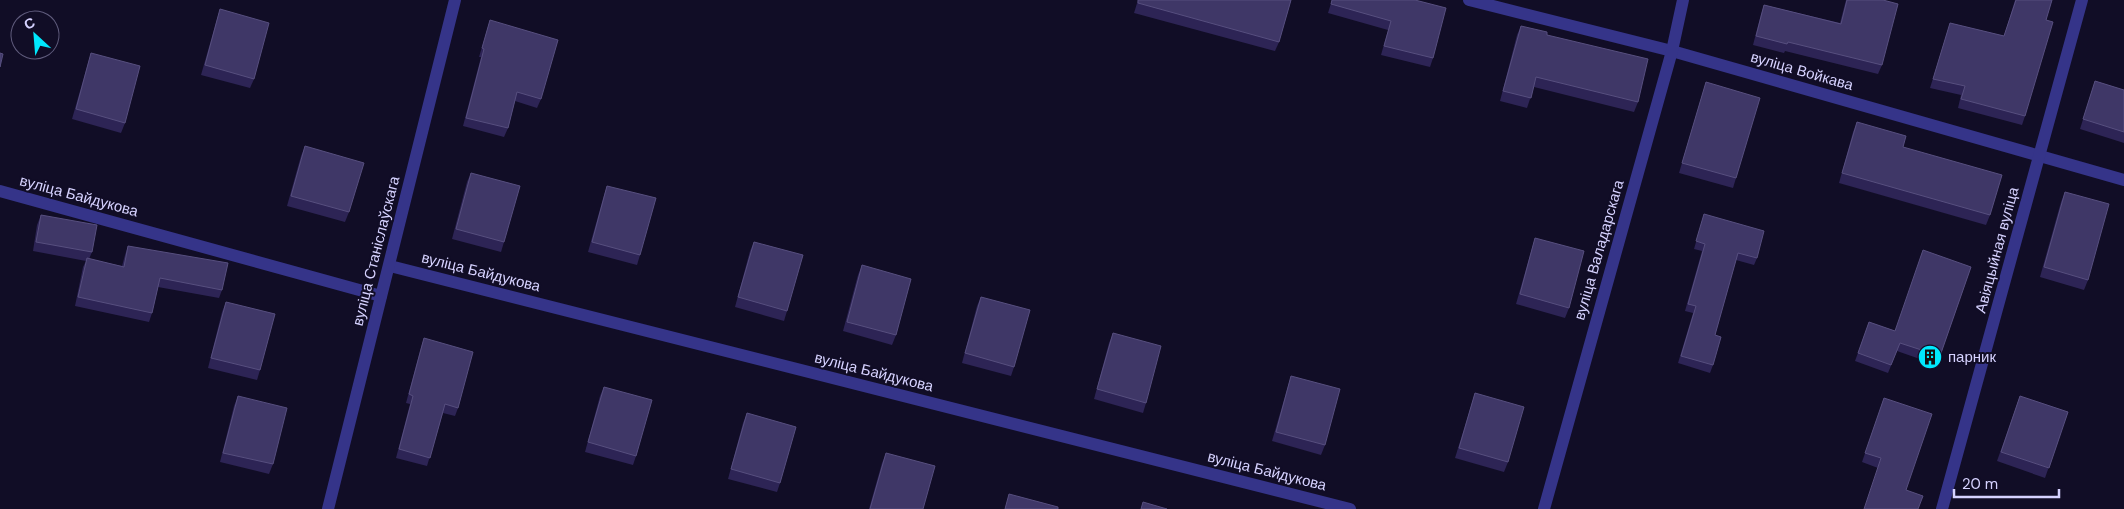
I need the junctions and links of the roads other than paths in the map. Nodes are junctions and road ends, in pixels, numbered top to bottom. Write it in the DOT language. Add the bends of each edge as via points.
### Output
graph roads {
  1 [pos="455,0"];
  2 [pos="1469,0"];
  3 [pos="1683,0"];
  4 [pos="2082,0"];
  5 [pos="1672,51"];
  6 [pos="2039,156"];
  7 [pos="2124,180"];
  8 [pos="0,191"];
  9 [pos="390,266"];
  10 [pos="381,296"];
  11 [pos="328,509"];
  12 [pos="1350,509"];
  13 [pos="1544,509"];
  14 [pos="1942,509"];
  1 -- 9 [label="street, вуліца Станіслаўскага"];
  2 -- 5 [label="street, вуліца Войкава"];
  3 -- 5 [label="street, вуліца Валадарскага"];
  4 -- 6 [label="street, Авіяцыйная вуліца"];
  5 -- 6 [label="street, вуліца Войкава"];
  5 -- 13 [label="street, вуліца Валадарскага"];
  6 -- 7 [label="street, вуліца Войкава"];
  6 -- 14 [label="street, Авіяцыйная вуліца"];
  8 -- 10 [label="street, вуліца Байдукова"];
  9 -- 10 [label="street, вуліца Станіслаўскага"];
  9 -- 12 [label="street, вуліца Байдукова"];
  10 -- 11 [label="street, вуліца Станіслаўскага"];
}
